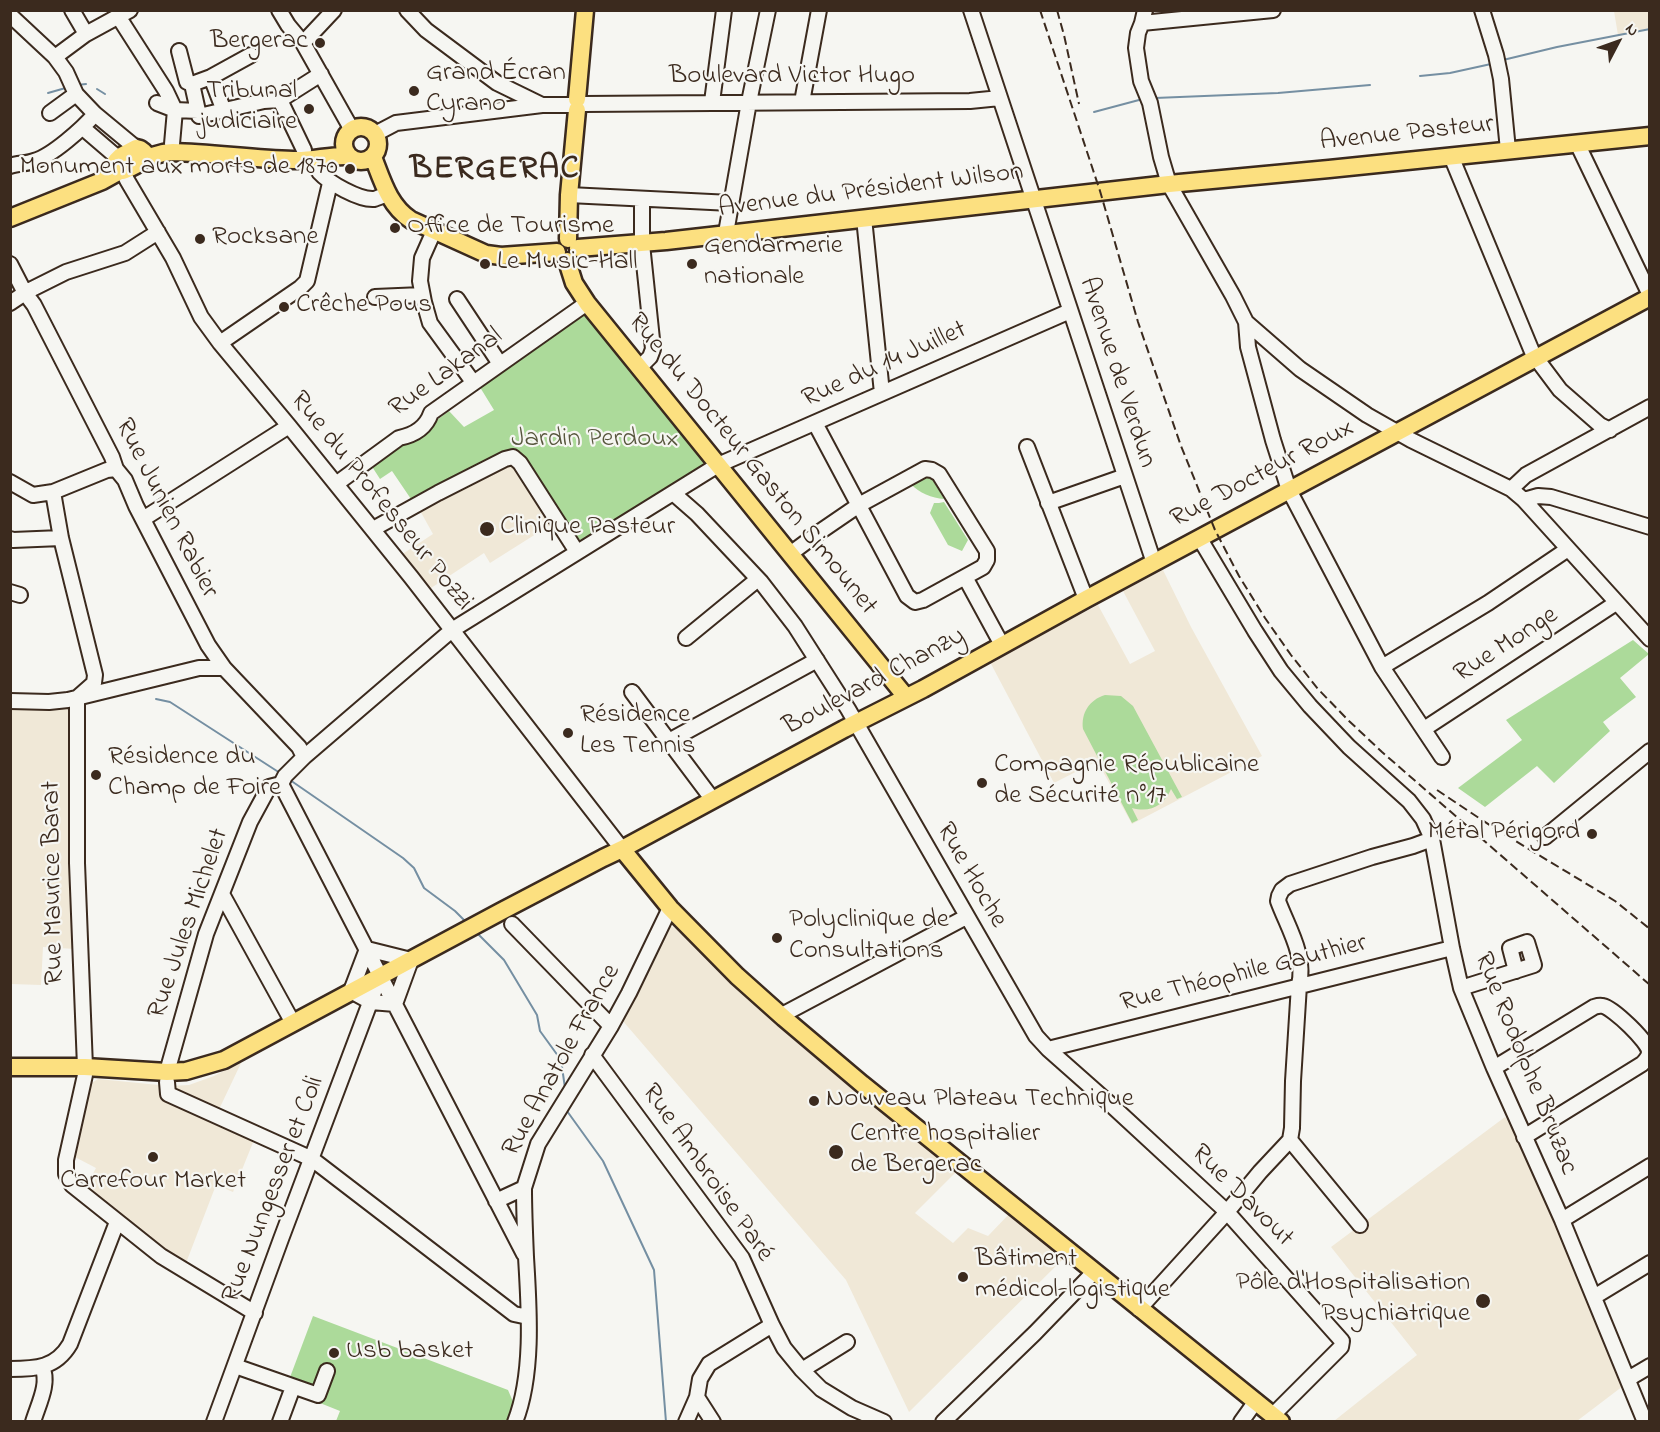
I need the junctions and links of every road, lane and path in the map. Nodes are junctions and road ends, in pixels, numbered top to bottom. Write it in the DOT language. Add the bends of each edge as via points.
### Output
graph roads {
  1 [pos="72,10"];
  2 [pos="279,10"];
  3 [pos="334,10"];
  4 [pos="407,10"];
  5 [pos="585,10"];
  6 [pos="724,10"];
  7 [pos="768,10"];
  8 [pos="819,10"];
  9 [pos="971,10"];
  10 [pos="1273,10"];
  11 [pos="1482,10"];
  12 [pos="124,13"];
  13 [pos="10,15"];
  14 [pos="1144,17"];
  15 [pos="86,34"];
  16 [pos="303,43"];
  17 [pos="179,51"];
  18 [pos="251,55"];
  19 [pos="55,57"];
  20 [pos="321,74"];
  21 [pos="211,77"];
  22 [pos="190,83"];
  23 [pos="76,94"];
  24 [pos="162,97"];
  25 [pos="1000,98"];
  26 [pos="280,100"];
  27 [pos="712,102"];
  28 [pos="749,102"];
  29 [pos="802,102"];
  30 [pos="578,104"];
  31 [pos="542,105"];
  32 [pos="175,110"];
  33 [pos="198,111"];
  34 [pos="224,111"];
  35 [pos="50,112"];
  36 [pos="95,114"];
  37 [pos="83,128"];
  38 [pos="352,130"];
  39 [pos="375,134"];
  40 [pos="1648,140"];
  41 [pos="1576,143"];
  42 [pos="172,144"];
  43 [pos="304,150"];
  44 [pos="1508,150"];
  45 [pos="142,153"];
  46 [pos="357,155"];
  47 [pos="1451,156"];
  48 [pos="320,158"];
  49 [pos="10,166"];
  50 [pos="121,167"];
  51 [pos="330,183"];
  52 [pos="1169,184"];
  53 [pos="384,186"];
  54 [pos="568,195"];
  55 [pos="642,199"];
  56 [pos="1033,199"];
  57 [pos="732,203"];
  58 [pos="10,218"];
  59 [pos="864,218"];
  60 [pos="434,231"];
  61 [pos="158,232"];
  62 [pos="726,233"];
  63 [pos="642,244"];
  64 [pos="567,250"];
  65 [pos="11,265"];
  66 [pos="25,293"];
  67 [pos="422,295"];
  68 [pos="1650,296"];
  69 [pos="375,297"];
  70 [pos="457,299"];
  71 [pos="10,303"];
  72 [pos="587,303"];
  73 [pos="1070,311"];
  74 [pos="1246,322"];
  75 [pos="220,343"];
  76 [pos="1536,358"];
  77 [pos="500,364"];
  78 [pos="639,368"];
  79 [pos="473,382"];
  80 [pos="882,393"];
  81 [pos="1650,407"];
  82 [pos="815,423"];
  83 [pos="290,426"];
  84 [pos="1610,430"];
  85 [pos="1398,432"];
  86 [pos="1027,447"];
  87 [pos="718,465"];
  88 [pos="116,469"];
  89 [pos="1125,476"];
  90 [pos="10,482"];
  91 [pos="336,484"];
  92 [pos="1511,489"];
  93 [pos="1290,490"];
  94 [pos="53,492"];
  95 [pos="673,492"];
  96 [pos="1524,500"];
  97 [pos="1048,503"];
  98 [pos="859,506"];
  99 [pos="143,519"];
  100 [pos="1648,525"];
  101 [pos="373,529"];
  102 [pos="61,538"];
  103 [pos="10,539"];
  104 [pos="1200,539"];
  105 [pos="1568,549"];
  106 [pos="577,552"];
  107 [pos="790,554"];
  108 [pos="1154,563"];
  109 [pos="965,578"];
  110 [pos="758,579"];
  111 [pos="1086,599"];
  112 [pos="1616,603"];
  113 [pos="452,630"];
  114 [pos="686,638"];
  115 [pos="1650,639"];
  116 [pos="208,645"];
  117 [pos="1002,645"];
  118 [pos="817,660"];
  119 [pos="1382,667"];
  120 [pos="224,668"];
  121 [pos="199,669"];
  122 [pos="95,675"];
  123 [pos="114,689"];
  124 [pos="632,692"];
  125 [pos="906,697"];
  126 [pos="77,698"];
  127 [pos="10,701"];
  128 [pos="855,723"];
  129 [pos="1424,729"];
  130 [pos="669,741"];
  131 [pos="1650,751"];
  132 [pos="304,757"];
  133 [pos="1442,757"];
  134 [pos="281,783"];
  135 [pos="712,800"];
  136 [pos="1545,837"];
  137 [pos="1432,839"];
  138 [pos="622,849"];
  139 [pos="222,894"];
  140 [pos="670,908"];
  141 [pos="966,917"];
  142 [pos="512,924"];
  143 [pos="1452,948"];
  144 [pos="367,950"];
  145 [pos="411,960"];
  146 [pos="1516,971"];
  147 [pos="380,976"];
  148 [pos="1299,985"];
  149 [pos="1461,988"];
  150 [pos="351,991"];
  151 [pos="371,1002"];
  152 [pos="395,1004"];
  153 [pos="782,1016"];
  154 [pos="293,1023"];
  155 [pos="610,1026"];
  156 [pos="1048,1049"];
  157 [pos="592,1055"];
  158 [pos="10,1067"];
  159 [pos="1494,1068"];
  160 [pos="85,1071"];
  161 [pos="168,1083"];
  162 [pos="1524,1137"];
  163 [pos="1290,1140"];
  164 [pos="312,1159"];
  165 [pos="1650,1166"];
  166 [pos="524,1188"];
  167 [pos="496,1201"];
  168 [pos="1227,1212"];
  169 [pos="1562,1220"];
  170 [pos="117,1221"];
  171 [pos="1360,1225"];
  172 [pos="526,1259"];
  173 [pos="1650,1263"];
  174 [pos="1094,1272"];
  175 [pos="1594,1296"];
  176 [pos="1140,1309"];
  177 [pos="255,1313"];
  178 [pos="528,1317"];
  179 [pos="772,1325"];
  180 [pos="847,1342"];
  181 [pos="235,1366"];
  182 [pos="1650,1366"];
  183 [pos="42,1367"];
  184 [pos="10,1369"];
  185 [pos="802,1370"];
  186 [pos="327,1371"];
  187 [pos="1628,1379"];
  188 [pos="293,1387"];
  189 [pos="698,1397"];
  190 [pos="1256,1401"];
  191 [pos="1277,1418"];
  192 [pos="881,1421"];
  193 [pos="33,1422"];
  194 [pos="214,1422"];
  195 [pos="280,1422"];
  196 [pos="515,1422"];
  197 [pos="686,1422"];
  198 [pos="713,1422"];
  199 [pos="943,1422"];
  200 [pos="1241,1422"];
  201 [pos="1645,1422"];
  1 -- 15 [label="street"];
  2 -- 16 [label="street"];
  3 -- 16 [label="street"];
  4 -- 31 [label="street" via="426,30 497,83"];
  5 -- 30 [label="main road"];
  6 -- 27 [label="street"];
  7 -- 28 [label="street"];
  8 -- 29 [label="street"];
  9 -- 25 [label="street, Avenue de Verdun"];
  10 -- 14 [label="street"];
  11 -- 44 [label="street" via="1501,79"];
  12 -- 15 [label="street"];
  12 -- 24 [label="street"];
  13 -- 19 [label="street"];
  14 -- 52 [label="street" via="1136,48 1139,70"];
  15 -- 19 [label="street"];
  16 -- 20 [label="street"];
  17 -- 22 [label="street"];
  18 -- 21 [label="street"];
  19 -- 23 [label="street"];
  20 -- 26 [label="street"];
  20 -- 38 [label="street"];
  21 -- 22 [label="street"];
  21 -- 34 [label="street"];
  22 -- 24 [label="street" via="175,86"];
  22 -- 33 [label="street"];
  23 -- 35 [label="street"];
  23 -- 36 [label="street"];
  24 -- 32 [label="street"];
  25 -- 29 [label="street, Boulevard Victor Hugo"];
  25 -- 56 [label="street, Avenue de Verdun"];
  26 -- 34 [label="street"];
  26 -- 43 [label="street"];
  27 -- 28 [label="street, Boulevard Victor Hugo"];
  27 -- 30 [label="street, Boulevard Victor Hugo"];
  28 -- 29 [label="street, Boulevard Victor Hugo"];
  28 -- 57 [label="street"];
  30 -- 31 [label="street, Boulevard Victor Hugo"];
  30 -- 54 [label="main road"];
  31 -- 39 [label="street, Boulevard Victor Hugo" via="396,123"];
  32 -- 33 [label="street"];
  32 -- 42 [label="street"];
  33 -- 34 [label="street" via="199,116"];
  36 -- 37 [label="street"];
  36 -- 45 [label="street"];
  37 -- 49 [label="street" via="35,161"];
  37 -- 50 [label="street, Rue du Professeur Pozzi"];
  38 -- 39 [label="main road" via="362,127"];
  38 -- 46 [label="main road" via="346,137"];
  39 -- 46 [label="main road" via="378,148"];
  40 -- 41 [label="main road, Avenue Pasteur"];
  41 -- 44 [label="main road, Avenue Pasteur"];
  41 -- 68 [label="street"];
  42 -- 43 [label="main road"];
  42 -- 45 [label="main road"];
  43 -- 46 [label="main road" via="314,154"];
  44 -- 47 [label="main road, Avenue Pasteur"];
  45 -- 48 [label="main road"];
  45 -- 50 [label="main road"];
  46 -- 48 [label="main road"];
  46 -- 53 [label="main road, Avenue du Président Wilson"];
  47 -- 52 [label="main road, Avenue Pasteur"];
  47 -- 76 [label="street"];
  48 -- 51 [label="street" via="319,172"];
  50 -- 58 [label="main road" via="95,184"];
  50 -- 61 [label="street, Rue du Professeur Pozzi"];
  51 -- 53 [label="street" via="374,199"];
  51 -- 75 [label="street" via="307,281"];
  52 -- 56 [label="main road, Avenue du Président Wilson"];
  52 -- 74 [label="street"];
  53 -- 60 [label="main road, Avenue du Président Wilson" via="402,214"];
  54 -- 55 [label="street"];
  54 -- 64 [label="main road"];
  55 -- 57 [label="street"];
  55 -- 63 [label="street"];
  56 -- 59 [label="main road, Avenue du Président Wilson"];
  56 -- 73 [label="street, Avenue de Verdun"];
  57 -- 62 [label="street"];
  59 -- 62 [label="main road, Avenue du Président Wilson"];
  59 -- 80 [label="street"];
  60 -- 64 [label="main road, Avenue du Président Wilson" via="486,254"];
  60 -- 67 [label="street" via="422,258"];
  61 -- 66 [label="street" via="125,253 66,272"];
  61 -- 75 [label="street, Rue du Professeur Pozzi" via="201,317"];
  62 -- 63 [label="main road, Avenue du Président Wilson"];
  63 -- 64 [label="main road, Avenue du Président Wilson"];
  63 -- 78 [label="street" via="653,349"];
  64 -- 72 [label="main road, Rue du Docteur Gaston Simounet" via="574,283"];
  65 -- 66 [label="street, Rue Junien Rabier"];
  66 -- 71 [label="street"];
  66 -- 88 [label="street, Rue Junien Rabier"];
  67 -- 69 [label="street"];
  67 -- 79 [label="street" via="430,323"];
  68 -- 76 [label="main road, Rue Docteur Roux"];
  70 -- 77 [label="street"];
  72 -- 77 [label="street, Rue Lakanal"];
  72 -- 78 [label="main road, Rue du Docteur Gaston Simounet"];
  73 -- 80 [label="street, Rue du 14 Juillet"];
  73 -- 89 [label="street, Avenue de Verdun"];
  74 -- 85 [label="street" via="1300,369"];
  74 -- 93 [label="street" via="1248,347"];
  75 -- 83 [label="street, Rue du Professeur Pozzi"];
  76 -- 84 [label="street" via="1560,390"];
  76 -- 85 [label="main road, Rue Docteur Roux"];
  77 -- 79 [label="street, Rue Lakanal"];
  78 -- 87 [label="main road, Rue du Docteur Gaston Simounet"];
  79 -- 91 [label="street, Rue Lakanal" via="431,413 428,422 411,435 399,438"];
  80 -- 82 [label="street, Rue du 14 Juillet"];
  81 -- 84 [label="street"];
  82 -- 87 [label="street, Rue du 14 Juillet"];
  82 -- 98 [label="street"];
  83 -- 91 [label="street, Rue du Professeur Pozzi"];
  83 -- 99 [label="street"];
  84 -- 92 [label="street" via="1526,475"];
  85 -- 92 [label="street"];
  85 -- 93 [label="main road, Rue Docteur Roux"];
  86 -- 97 [label="street"];
  87 -- 95 [label="street, Rue du 14 Juillet"];
  87 -- 107 [label="main road, Rue du Docteur Gaston Simounet"];
  88 -- 94 [label="street"];
  88 -- 99 [label="street, Rue Junien Rabier"];
  89 -- 97 [label="street"];
  89 -- 108 [label="street, Avenue de Verdun"];
  90 -- 94 [label="street" via="33,495"];
  91 -- 101 [label="street, Rue du Professeur Pozzi"];
  92 -- 96 [label="street"];
  93 -- 104 [label="main road, Rue Docteur Roux"];
  93 -- 119 [label="street"];
  94 -- 102 [label="street"];
  95 -- 106 [label="street, Rue du 14 Juillet"];
  95 -- 110 [label="street, Rue Hoche"];
  96 -- 100 [label="street" via="1551,497"];
  96 -- 105 [label="street"];
  97 -- 111 [label="street"];
  98 -- 107 [label="street"];
  98 -- 109 [label="street" via="907,596 915,602"];
  98 -- 109 [label="street" via="925,469 939,474 987,551 982,567"];
  99 -- 116 [label="street, Rue Junien Rabier"];
  101 -- 106 [label="street" via="509,457 520,462"];
  101 -- 113 [label="street, Rue du Professeur Pozzi"];
  102 -- 103 [label="street"];
  102 -- 122 [label="street"];
  104 -- 108 [label="main road, Rue Docteur Roux"];
  104 -- 137 [label="street, Rue Rodolphe Bruzac" via="1281,671 1339,736 1409,801"];
  105 -- 112 [label="street"];
  105 -- 119 [label="street"];
  106 -- 113 [label="street, Rue Jules Michelet"];
  107 -- 125 [label="main road, Rue du Docteur Gaston Simounet"];
  108 -- 111 [label="main road, Boulevard Chanzy"];
  109 -- 117 [label="street"];
  110 -- 114 [label="street"];
  110 -- 118 [label="street, Rue Hoche"];
  111 -- 117 [label="main road, Boulevard Chanzy"];
  112 -- 115 [label="street"];
  112 -- 129 [label="street, Rue Monge"];
  113 -- 132 [label="street, Rue Jules Michelet"];
  113 -- 138 [label="street, Rue du Professeur Pozzi"];
  116 -- 120 [label="street, Rue Junien Rabier"];
  116 -- 121 [label="street" via="206,659"];
  117 -- 125 [label="main road, Boulevard Chanzy"];
  118 -- 128 [label="street, Rue Hoche"];
  118 -- 130 [label="street"];
  119 -- 129 [label="street"];
  120 -- 121 [label="street"];
  120 -- 132 [label="street, Rue Junien Rabier"];
  121 -- 123 [label="street"];
  122 -- 123 [label="street"];
  122 -- 126 [label="street" via="94,683"];
  123 -- 126 [label="street"];
  124 -- 130 [label="street"];
  125 -- 128 [label="main road, Boulevard Chanzy"];
  126 -- 127 [label="street"];
  126 -- 160 [label="street, Rue Maurice Barat" via="77,863"];
  128 -- 135 [label="main road, Boulevard Chanzy"];
  128 -- 141 [label="street, Rue Hoche"];
  129 -- 133 [label="street"];
  130 -- 135 [label="street"];
  131 -- 136 [label="street"];
  132 -- 134 [label="street, Rue Jules Michelet"];
  134 -- 139 [label="street, Rue Jules Michelet" via="269,787 254,814"];
  134 -- 144 [label="street"];
  135 -- 138 [label="main road, Boulevard Chanzy"];
  137 -- 143 [label="street, Rue Rodolphe Bruzac"];
  137 -- 148 [label="street" via="1316,875 1282,890 1278,901 1301,962"];
  138 -- 140 [label="main road"];
  138 -- 145 [label="main road, Boulevard Chanzy"];
  139 -- 154 [label="street"];
  139 -- 161 [label="street, Rue Jules Michelet" via="206,934"];
  140 -- 153 [label="main road"];
  140 -- 155 [label="street, Rue Anatole France"];
  141 -- 153 [label="street"];
  141 -- 156 [label="street, Rue Hoche" via="1036,1036"];
  142 -- 155 [label="street"];
  143 -- 148 [label="street, Rue Théophile Gauthier"];
  143 -- 149 [label="street, Rue Rodolphe Bruzac"];
  144 -- 145 [label="street"];
  144 -- 147 [label="street"];
  144 -- 150 [label="street"];
  145 -- 147 [label="main road, Boulevard Chanzy"];
  145 -- 152 [label="street"];
  146 -- 149 [label="street"];
  147 -- 150 [label="main road, Boulevard Chanzy"];
  147 -- 151 [label="street, Rue Nungesser et Coli"];
  147 -- 152 [label="street"];
  148 -- 156 [label="street, Rue Théophile Gauthier"];
  148 -- 163 [label="street"];
  149 -- 159 [label="street, Rue Rodolphe Bruzac"];
  150 -- 151 [label="street"];
  150 -- 154 [label="main road, Boulevard Chanzy"];
  151 -- 152 [label="street"];
  151 -- 164 [label="street, Rue Nungesser et Coli"];
  152 -- 167 [label="street"];
  153 -- 174 [label="main road"];
  154 -- 161 [label="main road, Boulevard Chanzy" via="216,1068"];
  155 -- 157 [label="street, Rue Anatole France"];
  156 -- 168 [label="street, Rue Davout"];
  157 -- 166 [label="street, Rue Anatole France" via="538,1144"];
  157 -- 179 [label="street, Rue Ambroise Paré" via="742,1258"];
  158 -- 160 [label="main road, Boulevard Chanzy" via="42,1072"];
  159 -- 162 [label="street, Rue Rodolphe Bruzac"];
  159 -- 162 [label="street" via="1599,1005 1615,1014 1647,1045 1649,1053 1642,1064"];
  160 -- 161 [label="main road, Boulevard Chanzy"];
  160 -- 170 [label="street, Rue Maurice Barat" via="66,1174 72,1185"];
  161 -- 164 [label="street"];
  162 -- 169 [label="street, Rue Rodolphe Bruzac"];
  163 -- 168 [label="street"];
  163 -- 171 [label="street"];
  164 -- 177 [label="street, Rue Nungesser et Coli"];
  164 -- 178 [label="street" via="514,1314"];
  165 -- 169 [label="street"];
  166 -- 167 [label="street"];
  166 -- 172 [label="street, Rue Anatole France"];
  167 -- 172 [label="street"];
  168 -- 176 [label="street"];
  168 -- 191 [label="street, Rue Davout" via="1342,1341 1341,1347"];
  169 -- 175 [label="street, Rue Rodolphe Bruzac"];
  170 -- 177 [label="street" via="172,1264"];
  170 -- 183 [label="street" via="69,1344 64,1353"];
  172 -- 178 [label="street, Rue Anatole France"];
  173 -- 175 [label="street"];
  174 -- 176 [label="main road"];
  174 -- 199 [label="street"];
  175 -- 187 [label="street, Rue Rodolphe Bruzac"];
  176 -- 190 [label="main road"];
  177 -- 181 [label="street, Rue Nungesser et Coli"];
  178 -- 196 [label="street, Rue Anatole France" via="526,1377"];
  179 -- 185 [label="street, Rue Ambroise Paré"];
  179 -- 189 [label="street" via="710,1364 700,1379"];
  180 -- 185 [label="street"];
  181 -- 188 [label="street"];
  181 -- 194 [label="street, Rue Nungesser et Coli"];
  182 -- 187 [label="street"];
  183 -- 184 [label="street"];
  183 -- 193 [label="street" via="46,1380"];
  185 -- 192 [label="street, Rue Ambroise Paré" via="821,1389"];
  186 -- 188 [label="street" via="318,1395"];
  187 -- 201 [label="street, Rue Rodolphe Bruzac"];
  188 -- 195 [label="street"];
  189 -- 197 [label="street"];
  189 -- 198 [label="street"];
  190 -- 191 [label="main road"];
  190 -- 200 [label="street"];
}
